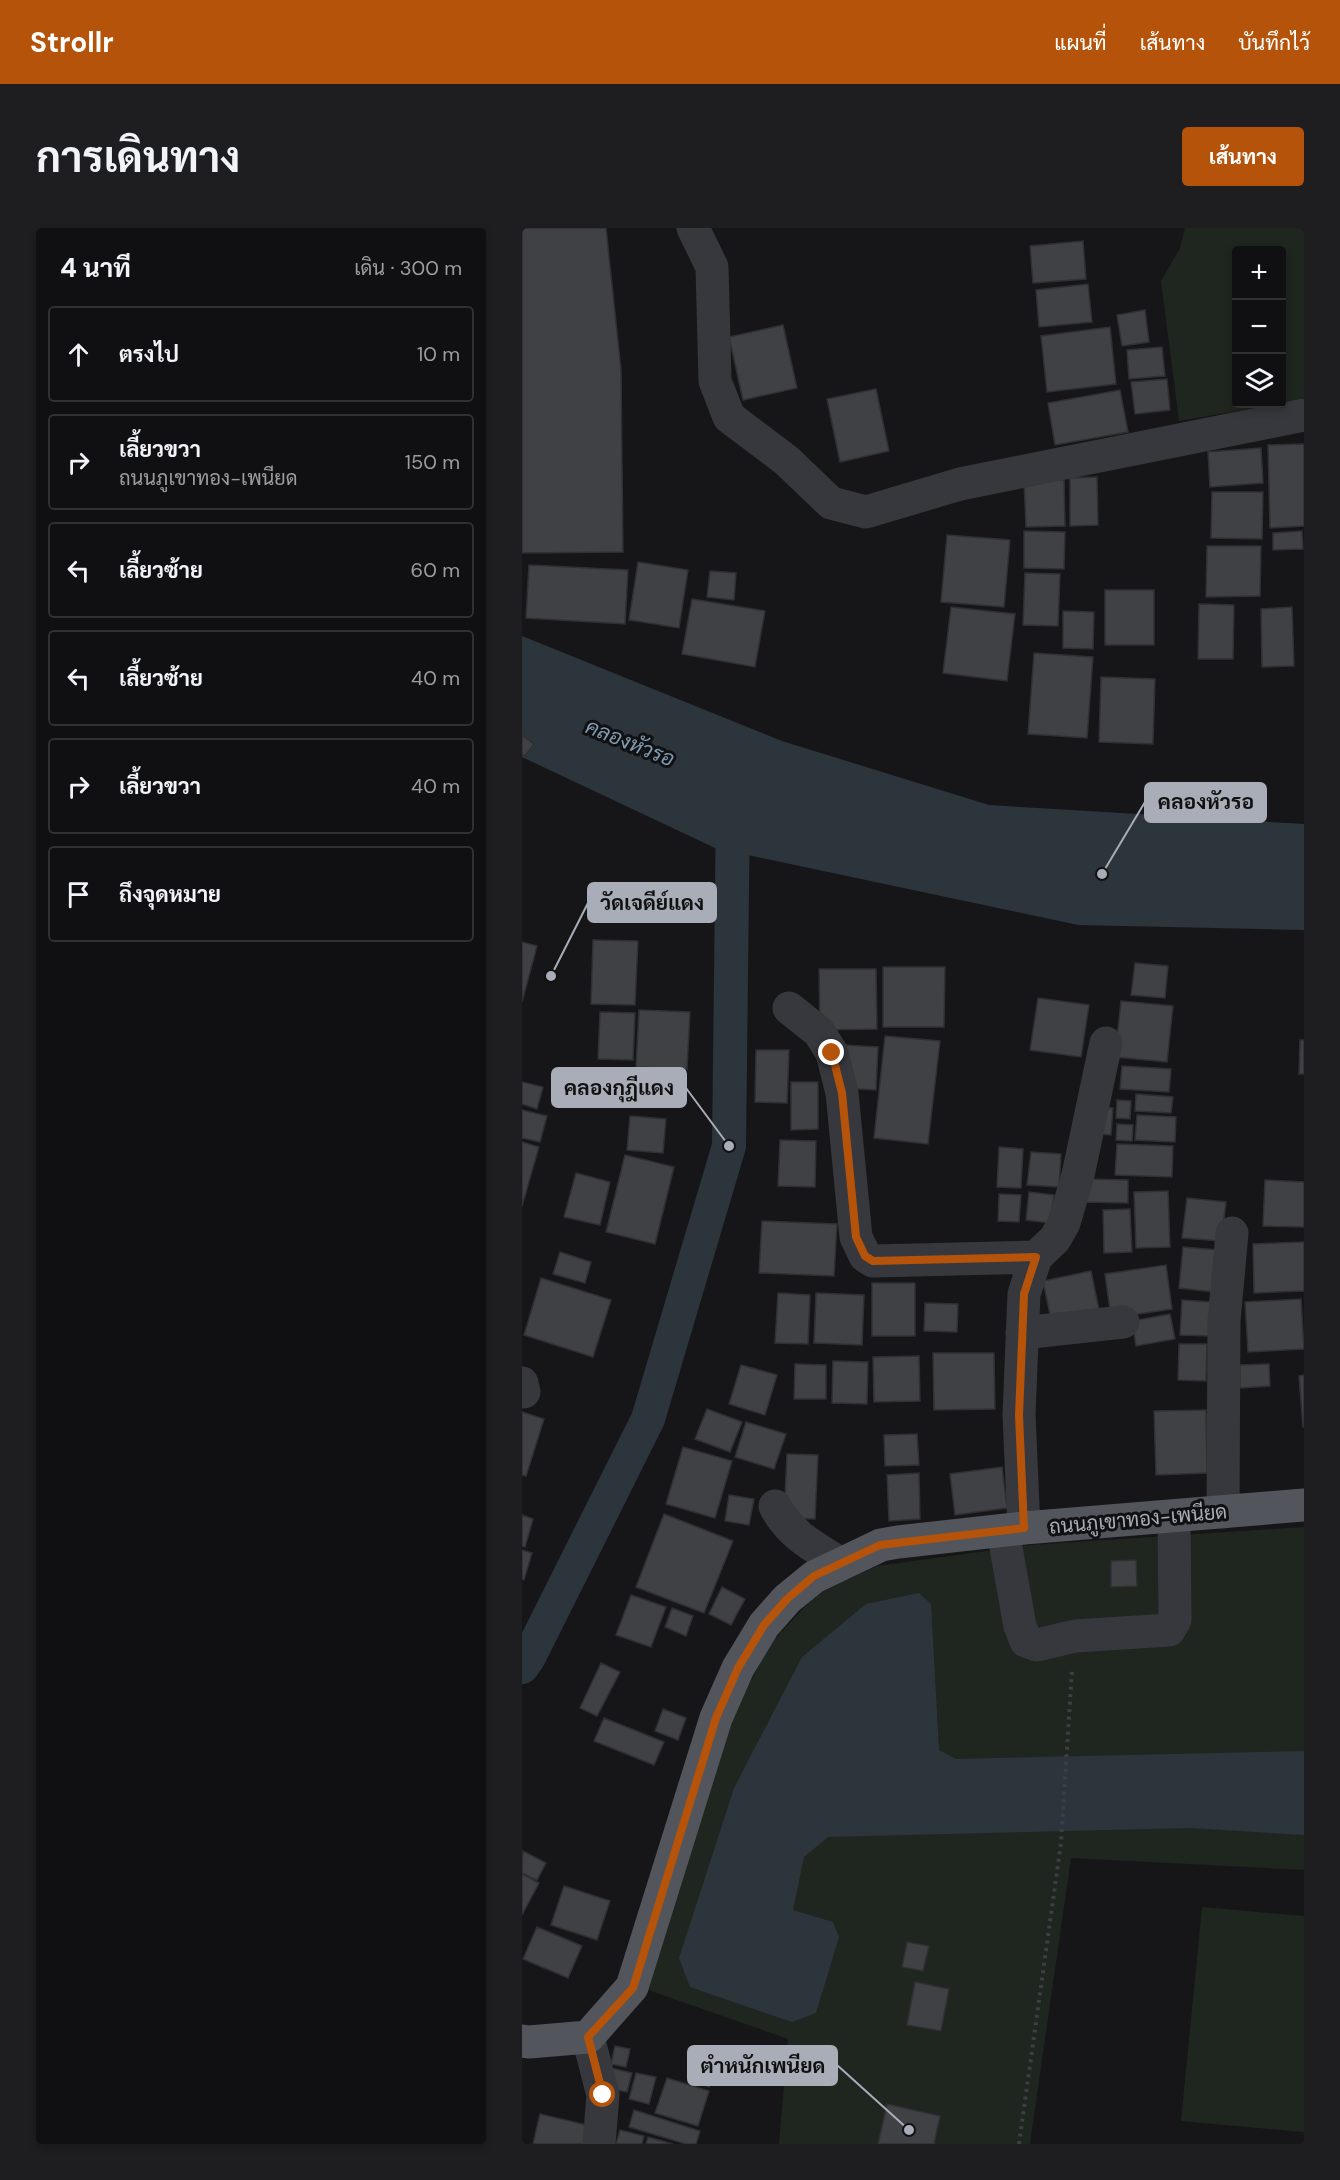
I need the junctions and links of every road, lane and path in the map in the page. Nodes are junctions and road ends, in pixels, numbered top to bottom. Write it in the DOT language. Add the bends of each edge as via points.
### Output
graph roads {
  1 [pos="693,228"];
  2 [pos="1304,415"];
  3 [pos="789,1008"];
  4 [pos="1106,1043"];
  5 [pos="1232,1233"];
  6 [pos="1036,1257"];
  7 [pos="1123,1322"];
  8 [pos="1022,1333"];
  9 [pos="1304,1505"];
  10 [pos="775,1506"];
  11 [pos="1223,1512"];
  12 [pos="1174,1516"];
  13 [pos="1013,1530"];
  14 [pos="840,1563"];
  15 [pos="1075,1636"];
  16 [pos="588,2037"];
  17 [pos="522,2041"];
  18 [pos="599,2144"];
  19 [pos="1019,2144"];
  1 -- 2 [label="street" via="712,267 716,381 729,417 786,460 831,504 866,512 960,484"];
  3 -- 6 [label="street" via="819,1032 832,1053 842,1093 856,1237 865,1256 873,1261"];
  4 -- 6 [label="street" via="1064,1223 1055,1239"];
  5 -- 11 [label="street" via="1224,1321"];
  6 -- 8 [label="street" via="1024,1294"];
  7 -- 8 [label="street"];
  8 -- 13 [label="street"];
  9 -- 11 [label="main road, ถนนภูเขาทอง-เพนียด"];
  10 -- 14 [label="street" via="794,1533"];
  11 -- 12 [label="main road, ถนนภูเขาทอง-เพนียด"];
  12 -- 13 [label="main road, ถนนภูเขาทอง-เพนียด"];
  12 -- 15 [label="street" via="1175,1620 1169,1630"];
  13 -- 14 [label="main road, ถนนภูเขาทอง-เพนียด" via="880,1545"];
  13 -- 15 [label="street" via="1020,1626 1026,1641 1037,1645"];
  14 -- 16 [label="main road, ถนนภูเขาทอง-เพนียด" via="814,1576 787,1599 764,1625 738,1668 716,1718 633,1988"];
  15 -- 19 [label="path" via="1062,1843"];
  16 -- 17 [label="main road"];
  16 -- 18 [label="street" via="603,2095"];
}
